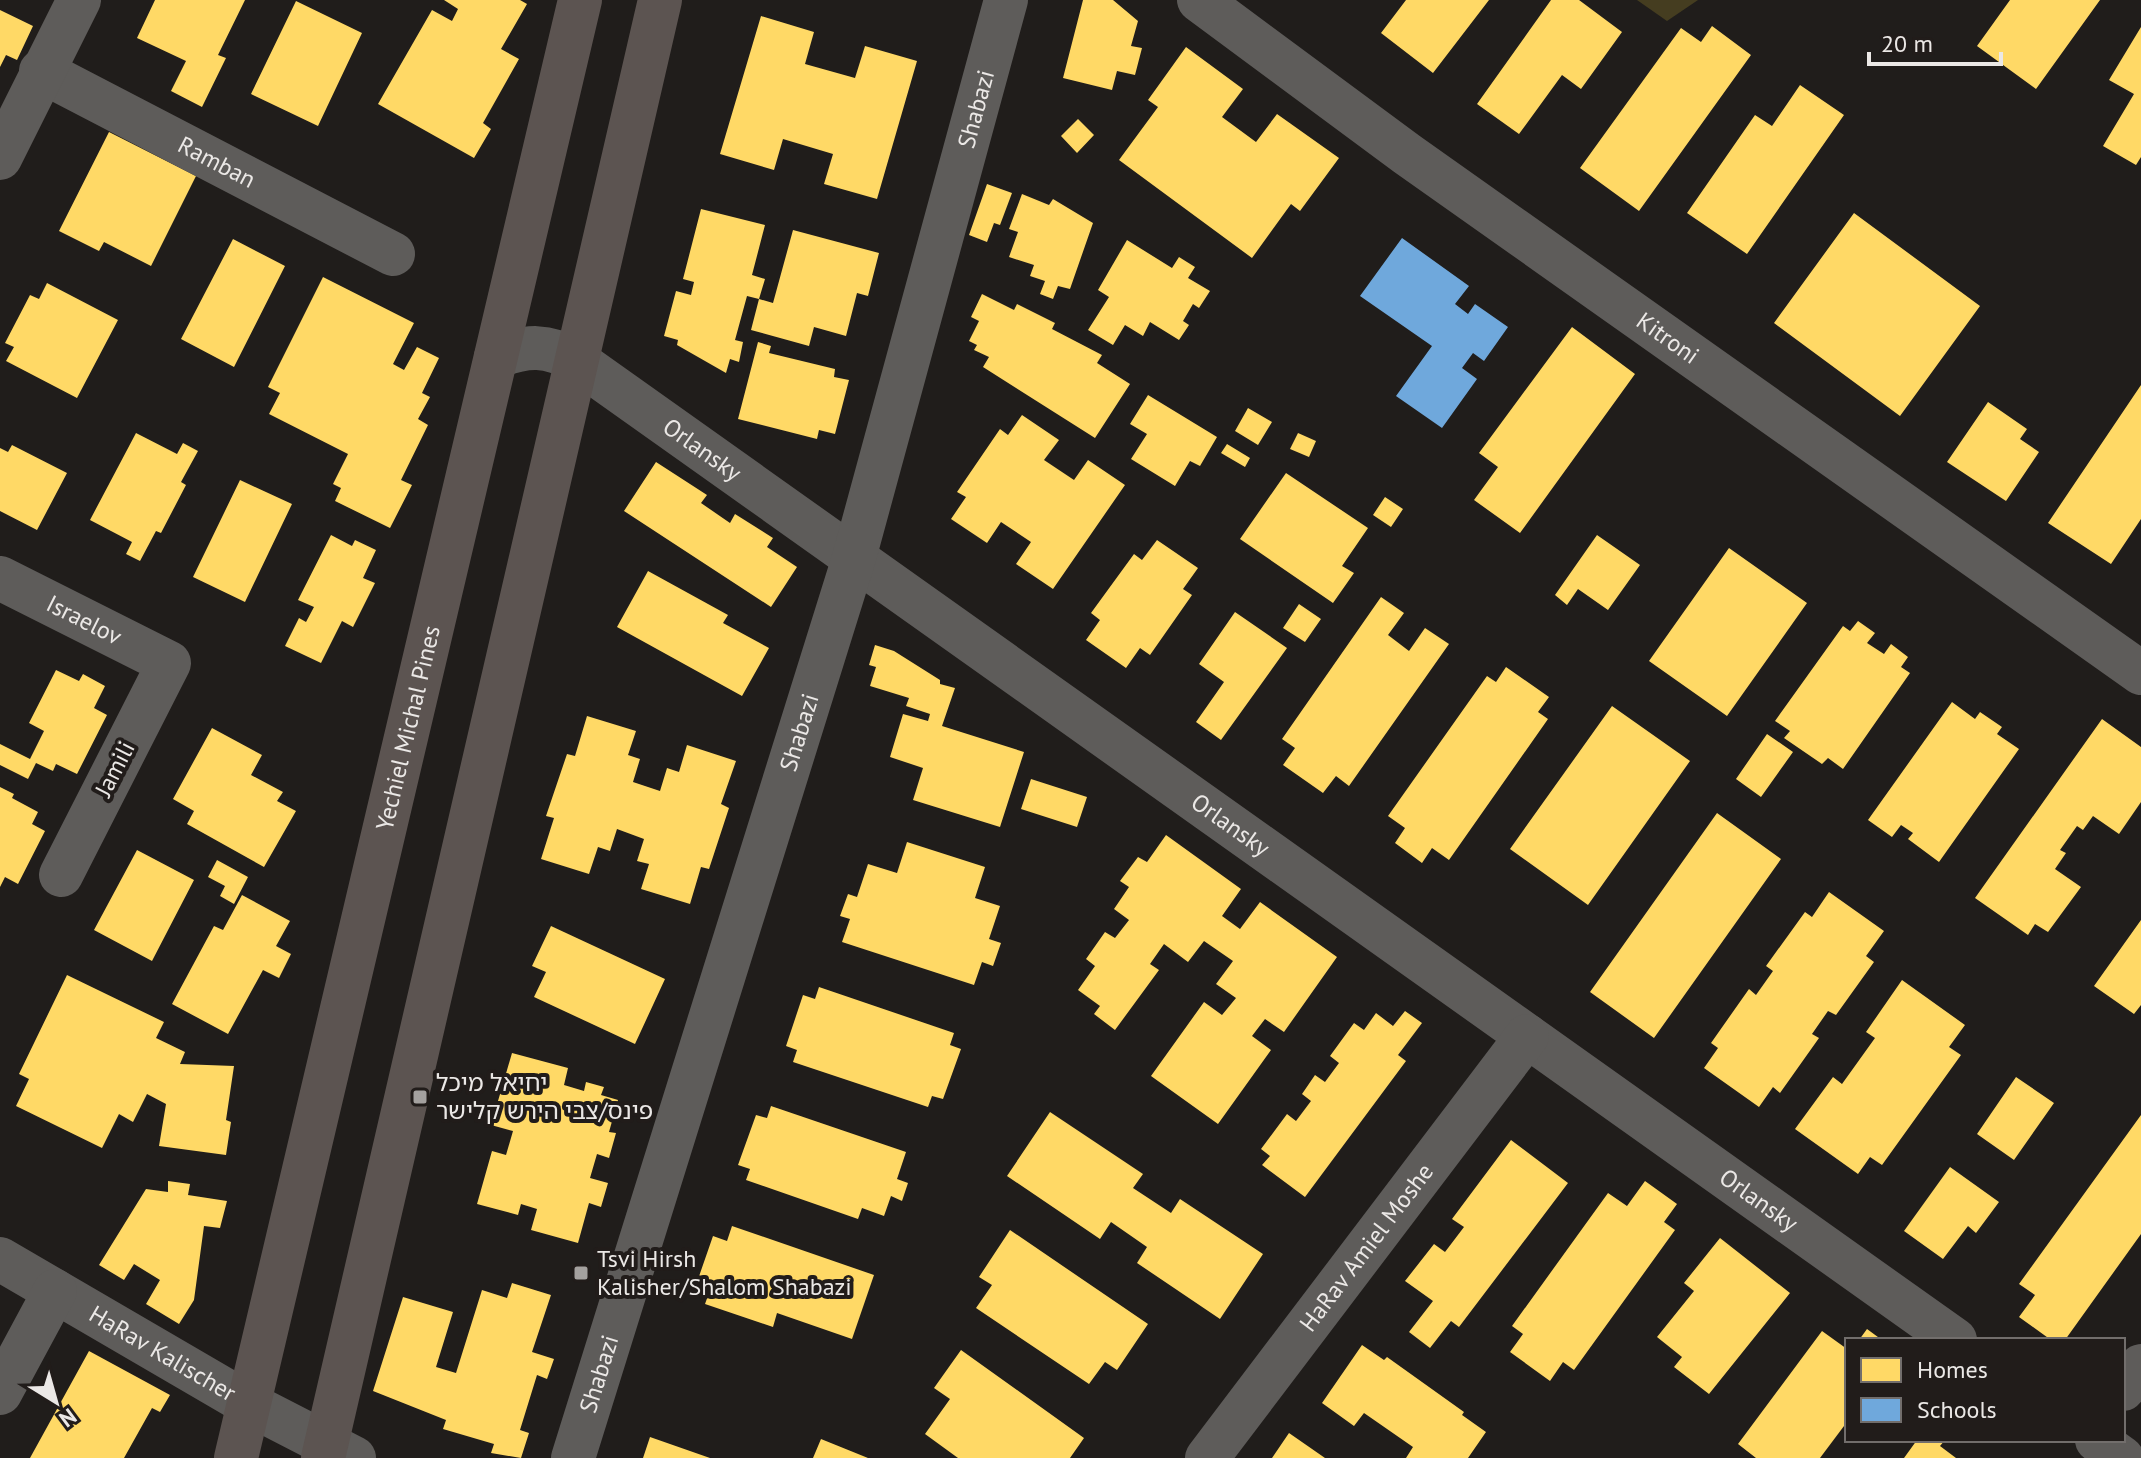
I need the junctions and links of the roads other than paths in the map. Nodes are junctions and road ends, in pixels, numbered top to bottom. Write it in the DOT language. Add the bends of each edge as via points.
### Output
graph roads {
  1 [pos="79,0"];
  2 [pos="580,0"];
  3 [pos="660,0"];
  4 [pos="1006,0"];
  5 [pos="1199,0"];
  6 [pos="41,71"];
  7 [pos="0,158"];
  8 [pos="393,254"];
  9 [pos="496,357"];
  10 [pos="577,361"];
  11 [pos="854,558"];
  12 [pos="0,578"];
  13 [pos="169,663"];
  14 [pos="2141,673"];
  15 [pos="61,875"];
  16 [pos="1527,1036"];
  17 [pos="0,1259"];
  18 [pos="55,1291"];
  19 [pos="1952,1338"];
  20 [pos="2141,1366"];
  21 [pos="2125,1386"];
  22 [pos="0,1393"];
  23 [pos="247,1403"];
  24 [pos="2100,1442"];
  25 [pos="334,1453"];
  26 [pos="236,1458"];
  27 [pos="573,1458"];
  28 [pos="1207,1458"];
  29 [pos="2122,1458"];
  1 -- 6 [label="street"];
  2 -- 9 [label="main road, Yechiel Michal Pines"];
  3 -- 10 [label="main road"];
  4 -- 11 [label="street, Shabazi"];
  5 -- 14 [label="street, Kitroni" via="1407,154"];
  6 -- 7 [label="street"];
  6 -- 8 [label="street, Ramban"];
  9 -- 10 [label="street, Orlansky" via="541,346"];
  9 -- 23 [label="main road, Yechiel Michal Pines"];
  10 -- 11 [label="street, Orlansky"];
  10 -- 25 [label="main road"];
  11 -- 16 [label="street, Orlansky"];
  11 -- 27 [label="street, Shabazi"];
  12 -- 13 [label="street, Israelov"];
  13 -- 15 [label="street, Jamili"];
  16 -- 19 [label="street, Orlansky"];
  16 -- 28 [label="street, HaRav Amiel Moshe"];
  17 -- 18 [label="street, HaRav Kalischer"];
  18 -- 22 [label="street"];
  18 -- 23 [label="street, HaRav Kalischer"];
  20 -- 21 [label="street"];
  23 -- 25 [label="street, HaRav Kalischer"];
  23 -- 26 [label="main road, Yechiel Michal Pines"];
  24 -- 29 [label="street"];
}
